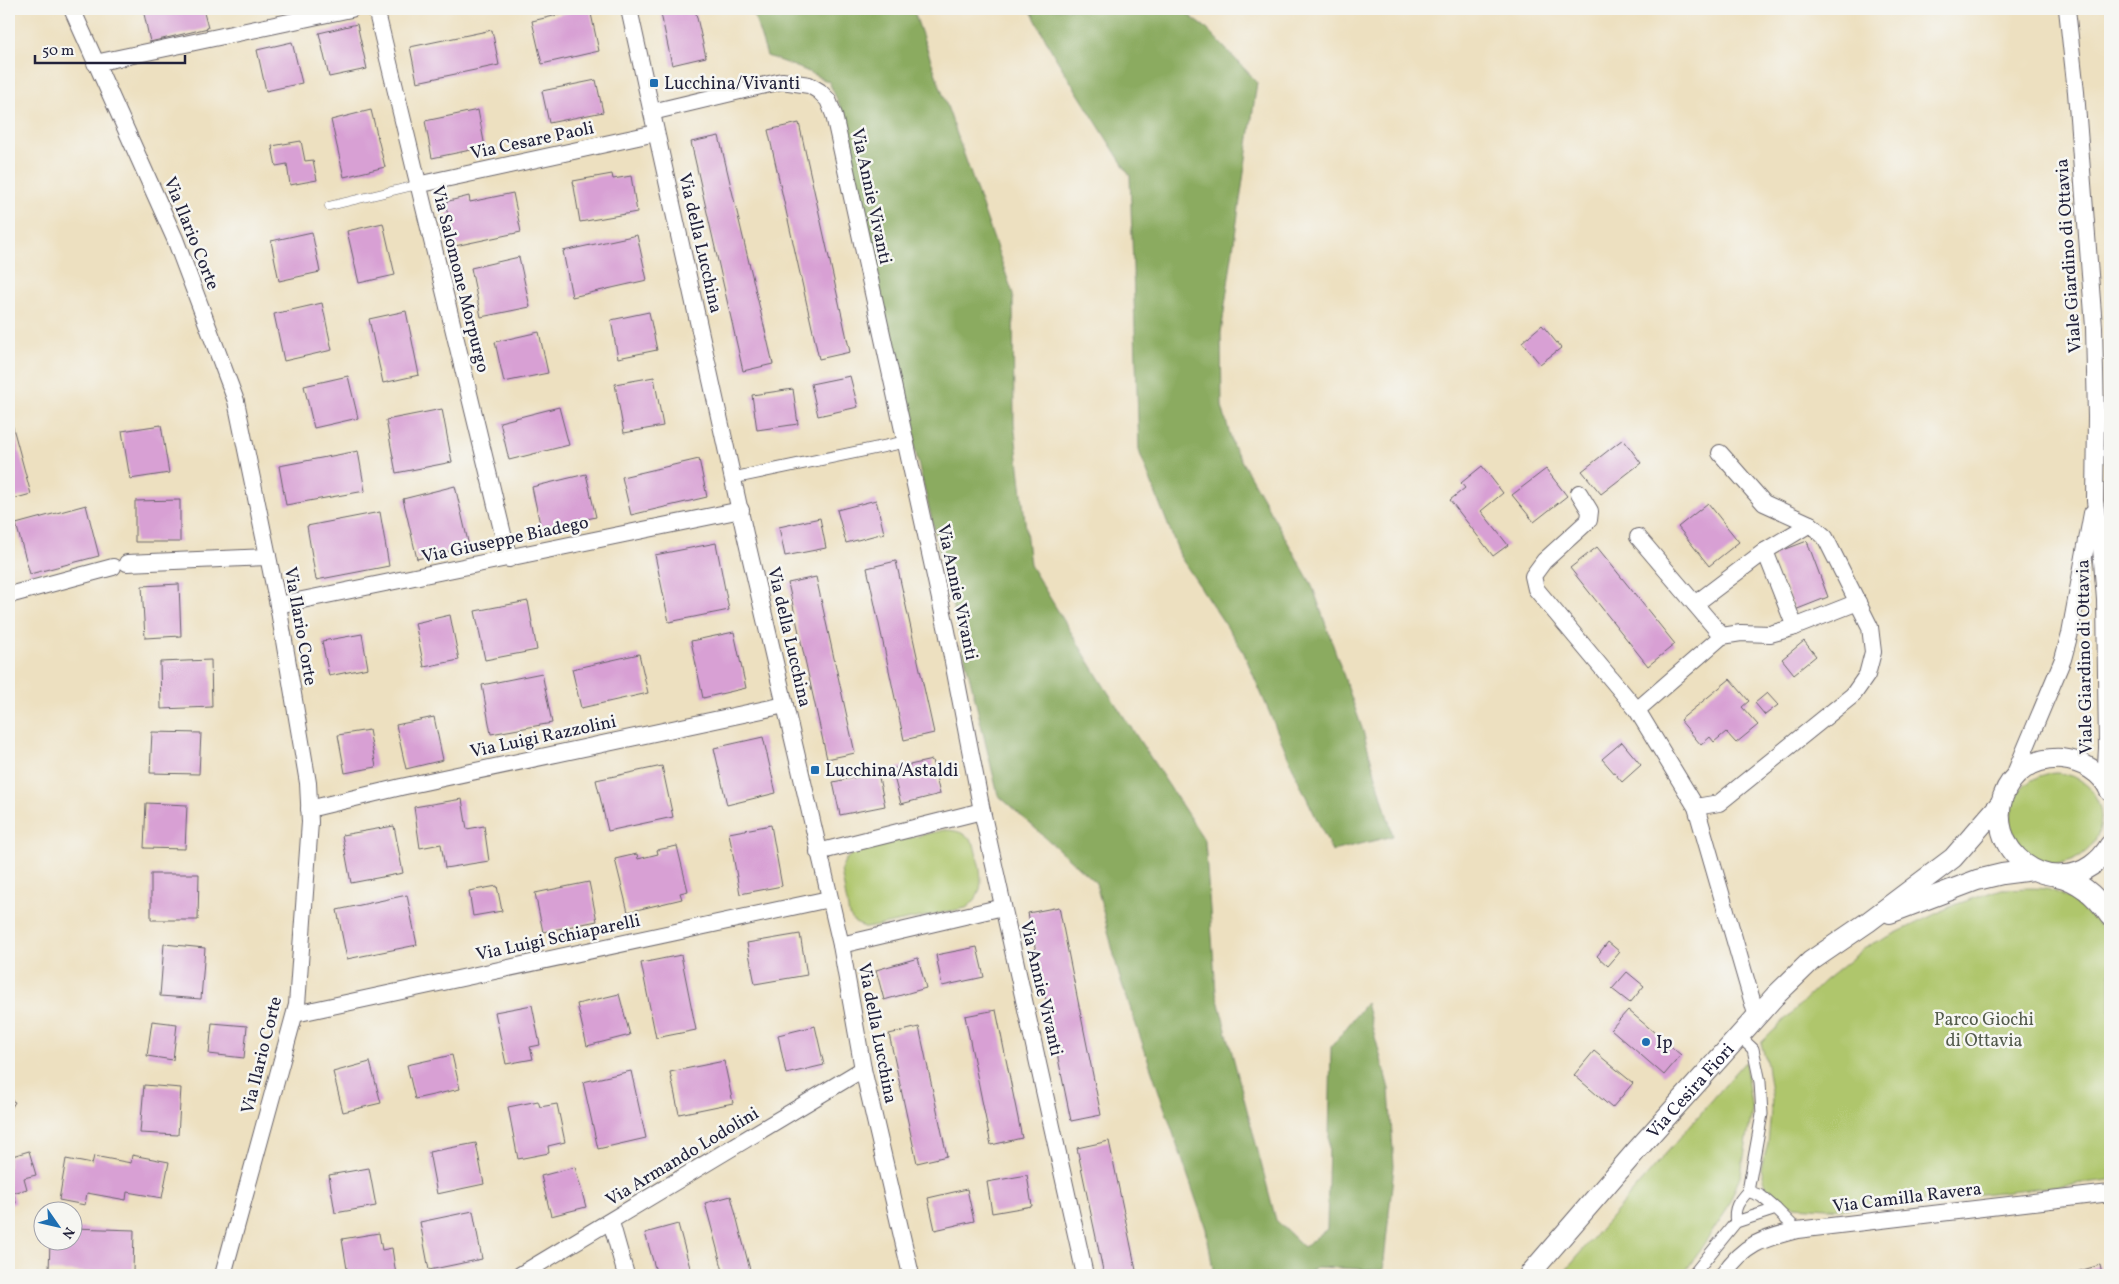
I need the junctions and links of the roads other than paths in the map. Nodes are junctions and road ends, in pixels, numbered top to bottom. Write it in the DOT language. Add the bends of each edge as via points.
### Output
graph roads {
  1 [pos="72,9"];
  2 [pos="351,9"];
  3 [pos="376,9"];
  4 [pos="629,9"];
  5 [pos="2067,9"];
  6 [pos="95,63"];
  7 [pos="652,112"];
  8 [pos="656,133"];
  9 [pos="417,185"];
  10 [pos="329,206"];
  11 [pos="905,442"];
  12 [pos="1720,453"];
  13 [pos="733,478"];
  14 [pos="1579,493"];
  15 [pos="2095,502"];
  16 [pos="740,510"];
  17 [pos="1810,524"];
  18 [pos="1638,537"];
  19 [pos="1765,551"];
  20 [pos="268,558"];
  21 [pos="509,559"];
  22 [pos="9,595"];
  23 [pos="1858,602"];
  24 [pos="1696,604"];
  25 [pos="278,605"];
  26 [pos="1795,627"];
  27 [pos="1722,636"];
  28 [pos="785,705"];
  29 [pos="1637,710"];
  30 [pos="2013,778"];
  31 [pos="2108,786"];
  32 [pos="2001,804"];
  33 [pos="1696,807"];
  34 [pos="310,810"];
  35 [pos="982,812"];
  36 [pos="2110,845"];
  37 [pos="818,852"];
  38 [pos="2033,870"];
  39 [pos="2057,876"];
  40 [pos="830,899"];
  41 [pos="1003,907"];
  42 [pos="2110,916"];
  43 [pos="1868,922"];
  44 [pos="840,945"];
  45 [pos="295,1014"];
  46 [pos="1756,1014"];
  47 [pos="1738,1035"];
  48 [pos="863,1068"];
  49 [pos="1748,1190"];
  50 [pos="2110,1193"];
  51 [pos="1776,1209"];
  52 [pos="611,1222"];
  53 [pos="1736,1222"];
  54 [pos="1797,1230"];
  55 [pos="223,1275"];
  56 [pos="520,1275"];
  57 [pos="626,1275"];
  58 [pos="911,1275"];
  59 [pos="1085,1275"];
  60 [pos="1529,1275"];
  61 [pos="1694,1275"];
  62 [pos="1723,1275"];
  1 -- 6 [label="street, Via Ilario Corte"];
  2 -- 6 [label="street"];
  3 -- 9 [label="street, Via Salomone Morpurgo"];
  4 -- 7 [label="street, Via della Lucchina"];
  5 -- 15 [label="street, Viale Giardino di Ottavia" via="2094,327"];
  6 -- 20 [label="street, Via Ilario Corte" via="175,239 232,390"];
  7 -- 8 [label="street, Via della Lucchina"];
  7 -- 11 [label="street, Via Annie Vivanti" via="782,81 809,85 828,100 834,115"];
  8 -- 9 [label="street, Via Cesare Paoli"];
  8 -- 13 [label="street, Via della Lucchina"];
  9 -- 10 [label="lane"];
  9 -- 21 [label="street, Via Salomone Morpurgo"];
  11 -- 13 [label="street"];
  11 -- 35 [label="street, Via Annie Vivanti"];
  12 -- 17 [label="street" via="1764,503"];
  13 -- 16 [label="street, Via della Lucchina"];
  14 -- 29 [label="street" via="1590,511 1589,520 1544,560 1533,576 1536,589"];
  15 -- 30 [label="street, Viale Giardino di Ottavia" via="2064,659"];
  15 -- 31 [label="street, Viale Giardino di Ottavia" via="2102,548"];
  16 -- 21 [label="street, Via Giuseppe Biadego"];
  16 -- 28 [label="street, Via della Lucchina"];
  17 -- 19 [label="street"];
  17 -- 23 [label="street" via="1825,537"];
  18 -- 24 [label="street"];
  19 -- 24 [label="street"];
  19 -- 26 [label="street"];
  20 -- 22 [label="street" via="120,565"];
  20 -- 25 [label="street, Via Ilario Corte"];
  21 -- 25 [label="street, Via Giuseppe Biadego"];
  23 -- 26 [label="street"];
  23 -- 33 [label="street" via="1870,627 1873,652 1867,674 1853,694 1719,803"];
  24 -- 27 [label="street"];
  25 -- 34 [label="street, Via Ilario Corte"];
  26 -- 27 [label="street" via="1770,634"];
  27 -- 29 [label="street"];
  28 -- 34 [label="street, Via Luigi Razzolini" via="410,785"];
  28 -- 37 [label="street, Via della Lucchina"];
  29 -- 33 [label="street"];
  30 -- 31 [label="street" via="2038,761 2057,759 2080,762"];
  30 -- 32 [label="street"];
  32 -- 38 [label="street" via="2000,829 2005,843"];
  32 -- 43 [label="street, Via Cesira Fiori" via="1953,858"];
  33 -- 46 [label="street"];
  34 -- 45 [label="street, Via Ilario Corte"];
  35 -- 37 [label="street"];
  35 -- 41 [label="street, Via Annie Vivanti"];
  36 -- 39 [label="street" via="2083,871"];
  37 -- 40 [label="street, Via della Lucchina"];
  38 -- 39 [label="street"];
  38 -- 43 [label="street, Via Cesira Fiori" via="1977,880"];
  39 -- 42 [label="street" via="2070,879 2084,888"];
  40 -- 44 [label="street, Via della Lucchina"];
  40 -- 45 [label="street, Via Luigi Schiaparelli"];
  41 -- 44 [label="street"];
  41 -- 59 [label="street, Via Annie Vivanti"];
  43 -- 46 [label="street, Via Cesira Fiori" via="1811,962"];
  44 -- 48 [label="street, Via della Lucchina"];
  45 -- 55 [label="street, Via Ilario Corte"];
  46 -- 47 [label="street, Via Cesira Fiori"];
  47 -- 49 [label="street" via="1753,1049 1760,1082 1762,1114"];
  47 -- 60 [label="street, Via Cesira Fiori"];
  48 -- 52 [label="street, Via Armando Lodolini"];
  48 -- 58 [label="street, Via della Lucchina"];
  49 -- 51 [label="street"];
  49 -- 53 [label="street" via="1737,1204"];
  50 -- 54 [label="street, Via Camilla Ravera"];
  51 -- 53 [label="street"];
  51 -- 54 [label="street"];
  52 -- 56 [label="street, Via Armando Lodolini"];
  52 -- 57 [label="street"];
  53 -- 61 [label="street"];
  54 -- 62 [label="street, Via Camilla Ravera" via="1751,1245"];
}
